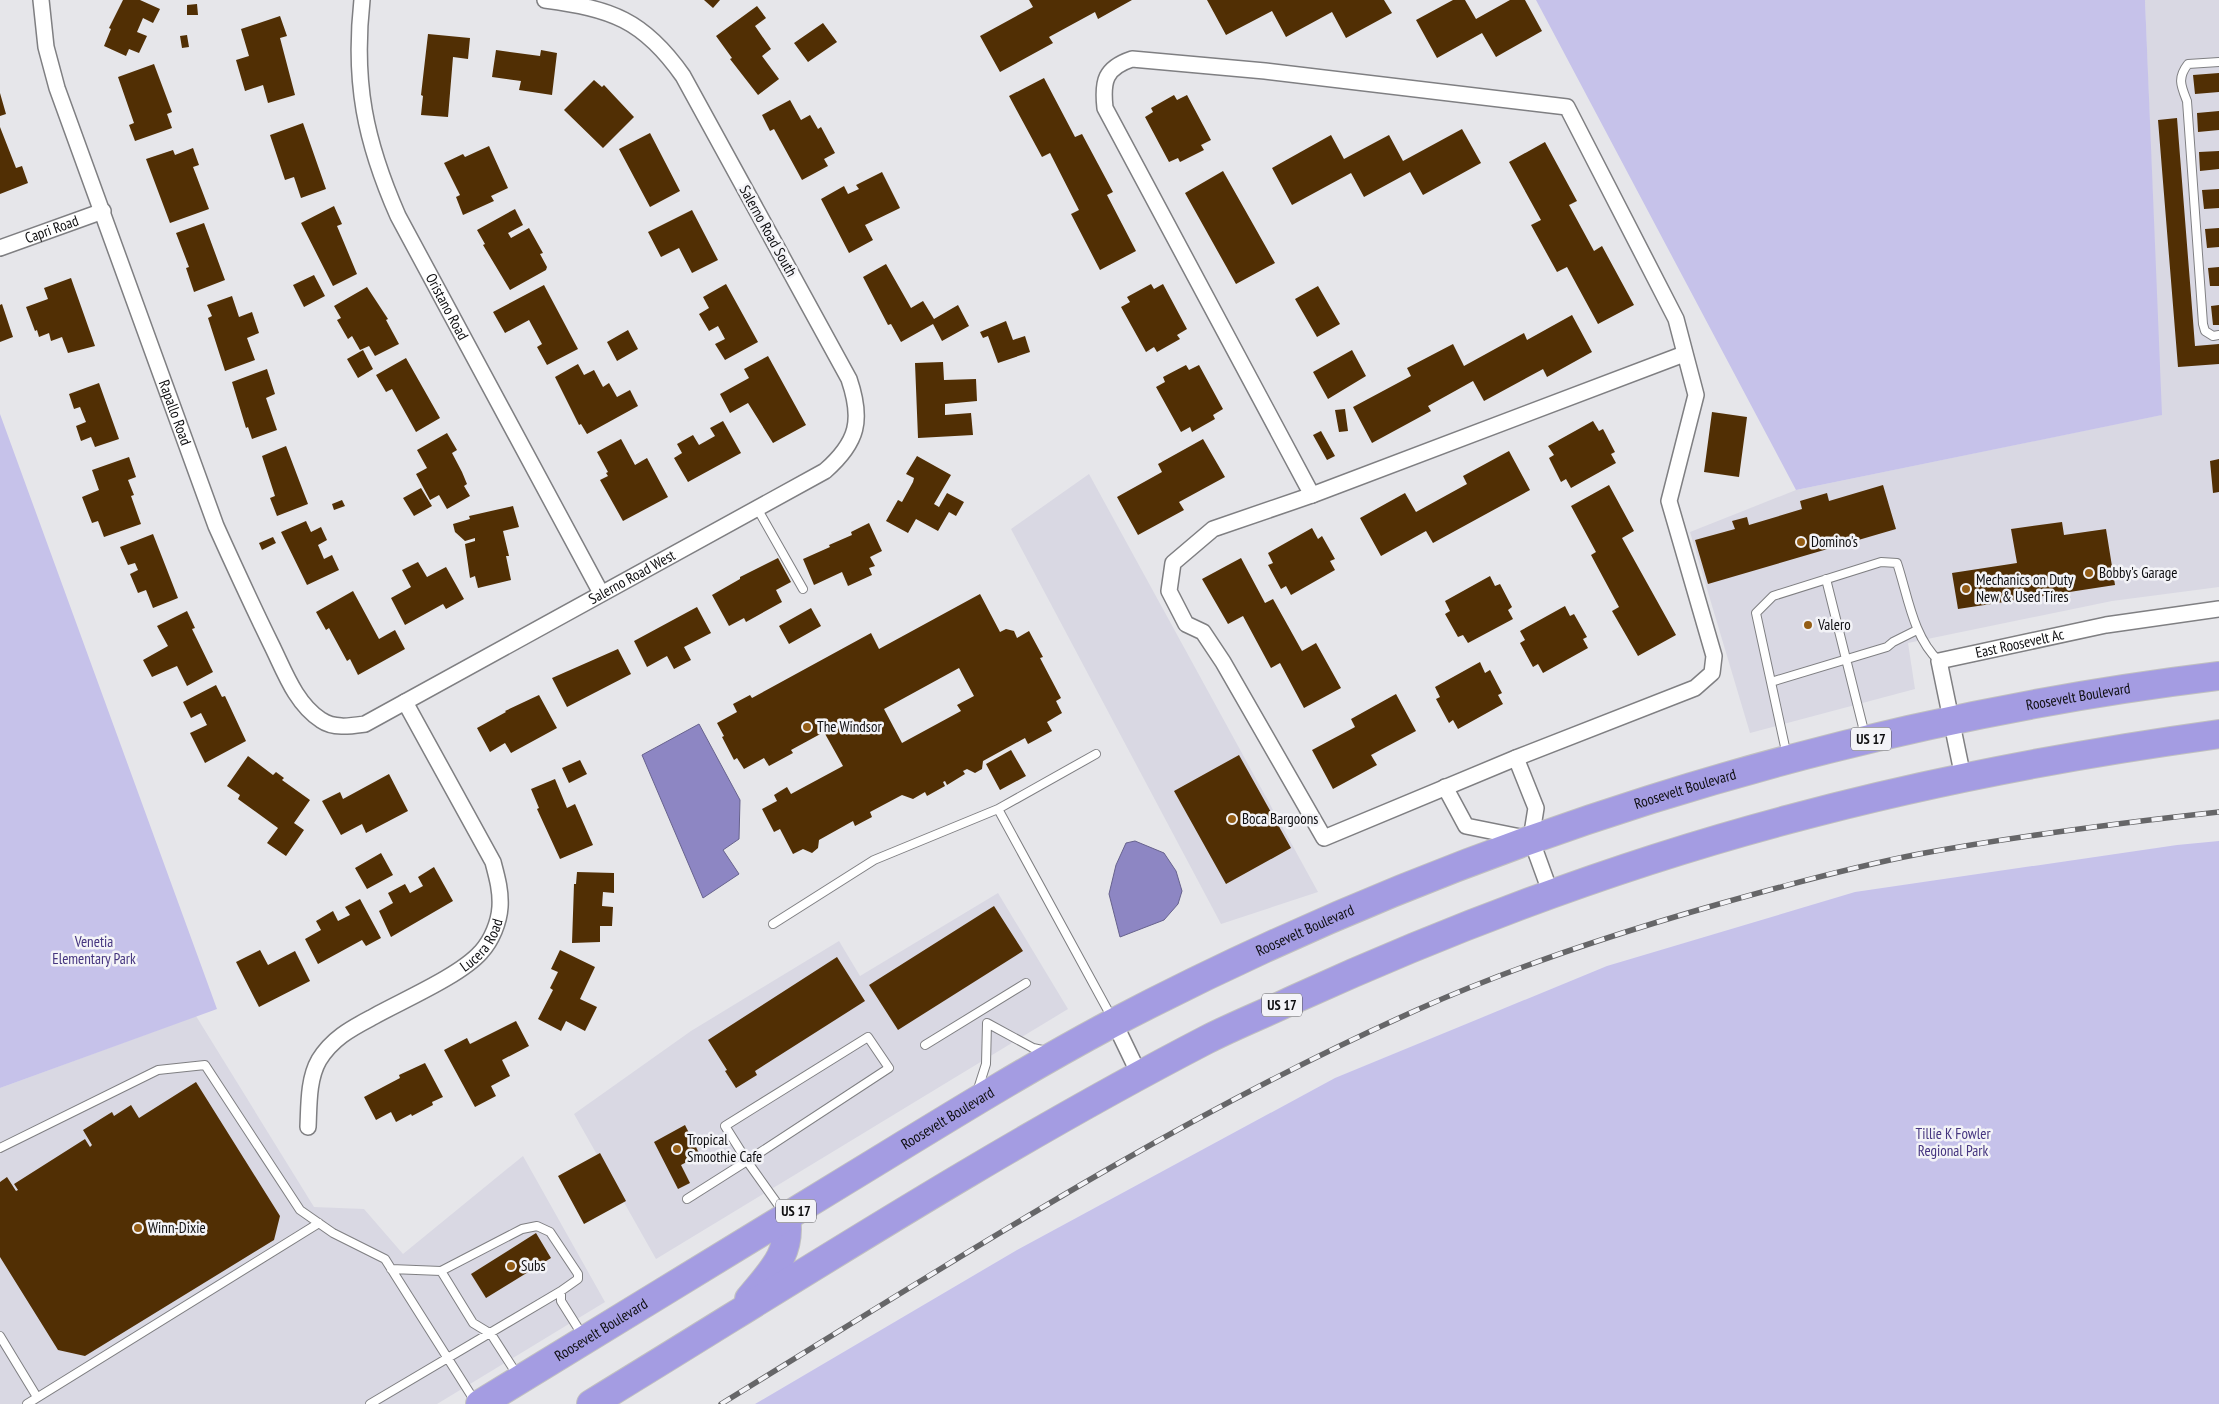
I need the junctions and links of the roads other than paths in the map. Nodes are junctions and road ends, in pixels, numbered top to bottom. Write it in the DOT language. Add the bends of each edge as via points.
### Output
graph roads {
  1 [pos="41,0"];
  2 [pos="362,0"];
  3 [pos="545,0"];
  4 [pos="2219,62"];
  5 [pos="103,211"];
  6 [pos="0,248"];
  7 [pos="2219,335"];
  8 [pos="1684,354"];
  9 [pos="851,442"];
  10 [pos="1312,495"];
  11 [pos="757,508"];
  12 [pos="1826,579"];
  13 [pos="803,590"];
  14 [pos="601,593"];
  15 [pos="2219,609"];
  16 [pos="1917,630"];
  17 [pos="1846,660"];
  18 [pos="1939,661"];
  19 [pos="2219,676"];
  20 [pos="1771,682"];
  21 [pos="404,702"];
  22 [pos="1952,720"];
  23 [pos="2219,734"];
  24 [pos="1866,740"];
  25 [pos="1096,754"];
  26 [pos="1516,758"];
  27 [pos="1788,760"];
  28 [pos="1963,777"];
  29 [pos="1445,787"];
  30 [pos="998,809"];
  31 [pos="1531,839"];
  32 [pos="1551,894"];
  33 [pos="773,924"];
  34 [pos="1026,983"];
  35 [pos="980,1011"];
  36 [pos="987,1022"];
  37 [pos="1114,1022"];
  38 [pos="925,1045"];
  39 [pos="1056,1053"];
  40 [pos="1140,1076"];
  41 [pos="972,1103"];
  42 [pos="308,1127"];
  43 [pos="0,1148"];
  44 [pos="748,1161"];
  45 [pos="687,1199"];
  46 [pos="786,1217"];
  47 [pos="319,1224"];
  48 [pos="390,1268"];
  49 [pos="441,1271"];
  50 [pos="561,1291"];
  51 [pos="736,1316"];
  52 [pos="491,1334"];
  53 [pos="0,1336"];
  54 [pos="586,1340"];
  55 [pos="447,1357"];
  56 [pos="520,1380"];
  57 [pos="37,1397"];
  58 [pos="27,1404"];
  59 [pos="370,1404"];
  60 [pos="479,1404"];
  61 [pos="591,1404"];
  1 -- 5 [label="street, Rapallo Road" via="46,47 57,88"];
  2 -- 14 [label="street, Oristano Road" via="360,88 379,172 398,216"];
  3 -- 9 [label="street, Salerno Road South" via="596,8 623,19 646,32 683,76 849,379 858,419"];
  4 -- 7 [label="lane" via="2188,64 2181,72 2179,82 2187,101 2203,324 2205,331 2213,336"];
  5 -- 6 [label="street, Capri Road"];
  5 -- 21 [label="street, Rapallo Road" via="216,526 294,691 322,722 343,727 365,724"];
  8 -- 10 [label="street"];
  8 -- 10 [label="street" via="1676,319 1567,107 1160,60 1132,59 1115,65 1102,85 1105,108"];
  8 -- 26 [label="street" via="1696,396 1669,501 1714,656 1712,674 1695,688"];
  9 -- 11 [label="street, Salerno Road West" via="825,471"];
  10 -- 29 [label="street" via="1213,529 1173,563 1169,591 1186,624 1203,632 1223,662 1324,838"];
  11 -- 13 [label="lane"];
  11 -- 14 [label="street, Salerno Road West"];
  12 -- 16 [label="lane" via="1882,562 1897,563"];
  12 -- 17 [label="lane"];
  12 -- 20 [label="lane" via="1773,596 1756,613"];
  14 -- 21 [label="street, Salerno Road West"];
  15 -- 18 [label="street, East Roosevelt Ac" via="2106,625"];
  16 -- 17 [label="lane" via="1887,647"];
  16 -- 18 [label="lane" via="1926,649"];
  17 -- 20 [label="lane"];
  17 -- 24 [label="lane"];
  18 -- 22 [label="street"];
  19 -- 22 [label="highway, Roosevelt Boulevard / US 17" via="2045,702"];
  20 -- 27 [label="lane"];
  21 -- 42 [label="street, Lucera Road" via="493,862 500,907 496,928 482,951 464,967 349,1029 332,1042 318,1062 311,1087"];
  22 -- 24 [label="highway, Roosevelt Boulevard / US 17"];
  22 -- 28 [label="street"];
  23 -- 28 [label="highway, US 17"];
  24 -- 27 [label="highway, Roosevelt Boulevard / US 17"];
  25 -- 30 [label="lane"];
  26 -- 29 [label="street"];
  26 -- 31 [label="street" via="1536,808"];
  27 -- 31 [label="highway, Roosevelt Boulevard / US 17" via="1634,804"];
  28 -- 32 [label="highway, US 17" via="1712,840"];
  29 -- 31 [label="street" via="1466,826"];
  30 -- 33 [label="lane" via="874,860"];
  30 -- 37 [label="lane"];
  31 -- 32 [label="street"];
  31 -- 37 [label="highway, Roosevelt Boulevard / US 17" via="1426,878 1318,924"];
  32 -- 40 [label="highway, US 17" via="1371,964 1210,1038"];
  34 -- 35 [label="lane"];
  35 -- 36 [label="lane"];
  35 -- 38 [label="lane"];
  36 -- 39 [label="lane" via="1033,1048"];
  36 -- 41 [label="lane" via="986,1064"];
  37 -- 39 [label="highway, Roosevelt Boulevard / US 17"];
  37 -- 40 [label="street"];
  39 -- 41 [label="highway, Roosevelt Boulevard / US 17"];
  40 -- 51 [label="highway, US 17" via="1029,1136"];
  41 -- 46 [label="highway, Roosevelt Boulevard / US 17"];
  43 -- 47 [label="lane" via="158,1070 205,1065 300,1210"];
  44 -- 44 [label="lane" via="889,1068 868,1037 725,1126"];
  44 -- 45 [label="lane"];
  44 -- 46 [label="lane"];
  46 -- 51 [label="highway" via="786,1246 777,1264"];
  46 -- 54 [label="highway, Roosevelt Boulevard / US 17"];
  47 -- 48 [label="lane" via="385,1259"];
  47 -- 57 [label="lane"];
  48 -- 49 [label="lane"];
  48 -- 55 [label="lane"];
  49 -- 50 [label="lane" via="522,1229 537,1226 550,1232 578,1274 578,1279"];
  49 -- 52 [label="lane" via="473,1323"];
  50 -- 52 [label="lane"];
  50 -- 54 [label="lane" via="561,1301"];
  51 -- 61 [label="highway, US 17"];
  52 -- 55 [label="lane"];
  52 -- 56 [label="lane"];
  53 -- 57 [label="lane"];
  54 -- 56 [label="highway, Roosevelt Boulevard / US 17"];
  55 -- 59 [label="lane"];
  55 -- 60 [label="lane"];
  56 -- 60 [label="highway, Roosevelt Boulevard / US 17"];
  57 -- 58 [label="lane"];
}
